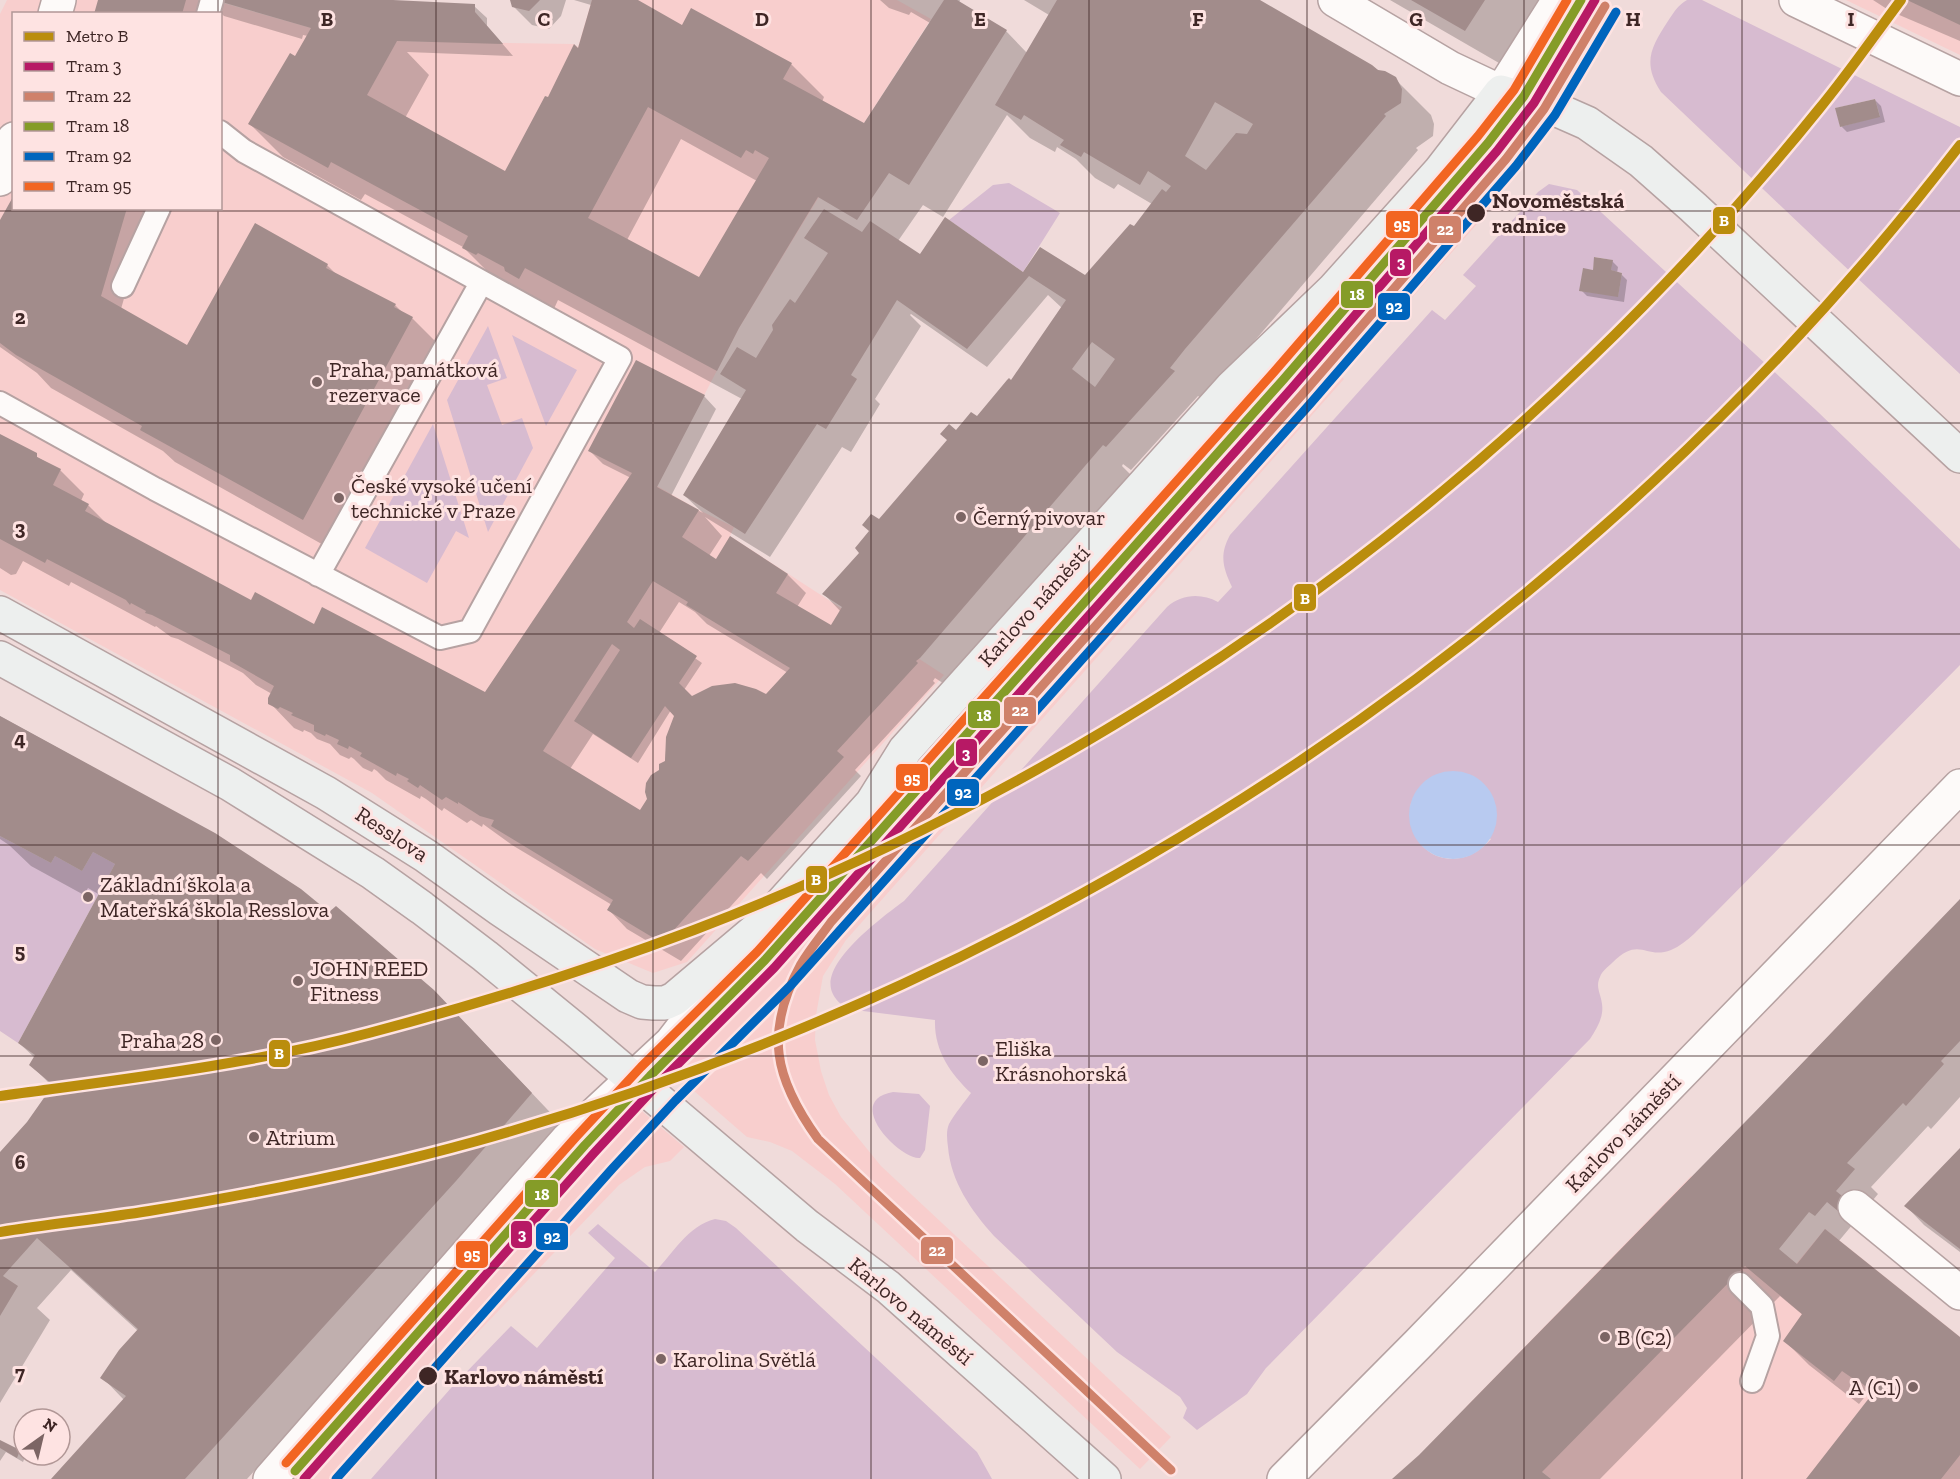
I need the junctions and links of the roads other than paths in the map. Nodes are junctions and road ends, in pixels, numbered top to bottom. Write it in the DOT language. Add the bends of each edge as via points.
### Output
graph roads {
  1 [pos="1335,0"];
  2 [pos="1559,0"];
  3 [pos="1796,0"];
  4 [pos="1960,78"];
  5 [pos="1501,92"];
  6 [pos="222,134"];
  7 [pos="12,145"];
  8 [pos="0,179"];
  9 [pos="158,210"];
  10 [pos="481,282"];
  11 [pos="123,286"];
  12 [pos="0,403"];
  13 [pos="1960,456"];
  14 [pos="318,575"];
  15 [pos="0,613"];
  16 [pos="0,658"];
  17 [pos="1960,786"];
  18 [pos="762,924"];
  19 [pos="632,1079"];
  20 [pos="1855,1207"];
  21 [pos="1740,1284"];
  22 [pos="1960,1293"];
  23 [pos="1752,1381"];
  24 [pos="270,1479"];
  25 [pos="1104,1479"];
  26 [pos="1284,1479"];
  1 -- 5 [label="street" via="1450,68"];
  2 -- 5 [label="street, Karlovo náměstí"];
  3 -- 4 [label="street"];
  5 -- 13 [label="main road" via="1587,123 1641,161"];
  5 -- 18 [label="main road, Karlovo náměstí" via="1440,171 1333,290 1223,396 912,743 872,803"];
  6 -- 10 [label="lane" via="244,151"];
  7 -- 8 [label="street"];
  9 -- 11 [label="lane"];
  10 -- 14 [label="lane"];
  10 -- 14 [label="lane" via="620,358 470,631 440,638"];
  12 -- 14 [label="lane"];
  15 -- 18 [label="main road, Resslova" via="376,823 633,999 665,1003 674,999"];
  16 -- 19 [label="main road, Resslova" via="230,784 373,873 485,956"];
  17 -- 26 [label="street, Karlovo náměstí"];
  18 -- 19 [label="street, Karlovo náměstí" via="671,1043"];
  19 -- 24 [label="street, Karlovo náměstí" via="567,1140"];
  19 -- 25 [label="main road, Karlovo náměstí" via="807,1226 888,1287"];
  20 -- 22 [label="street"];
  21 -- 23 [label="lane" via="1762,1306 1768,1336"];
}
